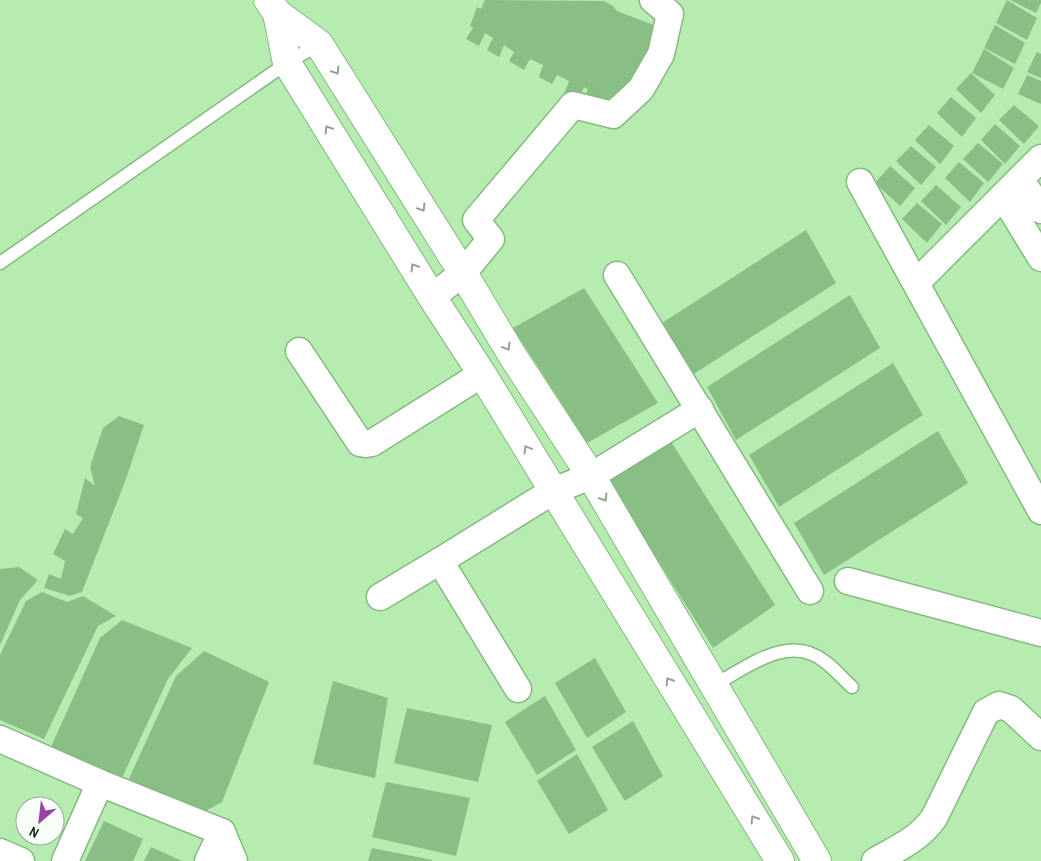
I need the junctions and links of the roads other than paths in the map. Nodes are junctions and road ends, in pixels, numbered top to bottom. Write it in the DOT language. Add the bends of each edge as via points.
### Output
graph roads {
  1 [pos="653,0"];
  2 [pos="273,6"];
  3 [pos="319,44"];
  4 [pos="287,63"];
  5 [pos="1041,158"];
  6 [pos="860,182"];
  7 [pos="1012,188"];
  8 [pos="1041,210"];
  9 [pos="1041,258"];
  10 [pos="0,263"];
  11 [pos="463,273"];
  12 [pos="617,275"];
  13 [pos="916,283"];
  14 [pos="432,297"];
  15 [pos="299,351"];
  16 [pos="482,374"];
  17 [pos="700,409"];
  18 [pos="591,476"];
  19 [pos="552,491"];
  20 [pos="1041,511"];
  21 [pos="440,561"];
  22 [pos="848,581"];
  23 [pos="810,591"];
  24 [pos="380,597"];
  25 [pos="1041,633"];
  26 [pos="714,685"];
  27 [pos="852,687"];
  28 [pos="518,689"];
  29 [pos="1041,738"];
  30 [pos="0,739"];
  31 [pos="100,783"];
  32 [pos="222,832"];
  33 [pos="0,852"];
  34 [pos="21,861"];
  35 [pos="65,861"];
  36 [pos="208,861"];
  37 [pos="234,861"];
  38 [pos="780,861"];
  39 [pos="817,861"];
  40 [pos="875,861"];
  1 -- 11 [label="street" via="670,14 661,54 641,89 613,116 573,106 565,114 476,220 491,239"];
  2 -- 3 [label="street"];
  2 -- 4 [label="street"];
  3 -- 4 [label="lane"];
  3 -- 11 [label="street, one-way"];
  4 -- 10 [label="lane"];
  14 -- 4 [label="street, one-way"];
  5 -- 7 [label="street"];
  6 -- 13 [label="street"];
  7 -- 8 [label="street"];
  7 -- 9 [label="street"];
  7 -- 13 [label="street"];
  11 -- 14 [label="street"];
  11 -- 18 [label="street, one-way"];
  12 -- 17 [label="street"];
  13 -- 20 [label="street"];
  14 -- 16 [label="street"];
  15 -- 16 [label="street" via="360,442 366,444"];
  19 -- 16 [label="street, one-way"];
  17 -- 18 [label="street"];
  17 -- 23 [label="street"];
  18 -- 19 [label="street"];
  18 -- 26 [label="street, one-way"];
  19 -- 21 [label="street"];
  38 -- 19 [label="street, one-way"];
  21 -- 24 [label="street"];
  21 -- 28 [label="street"];
  22 -- 25 [label="street"];
  26 -- 27 [label="lane" via="770,654 792,650 823,660"];
  26 -- 39 [label="street"];
  29 -- 40 [label="street" via="1011,709 999,706 986,712 925,831"];
  30 -- 31 [label="street"];
  31 -- 32 [label="street"];
  31 -- 35 [label="street"];
  32 -- 36 [label="street"];
  32 -- 37 [label="street"];
  33 -- 34 [label="street"];
}
